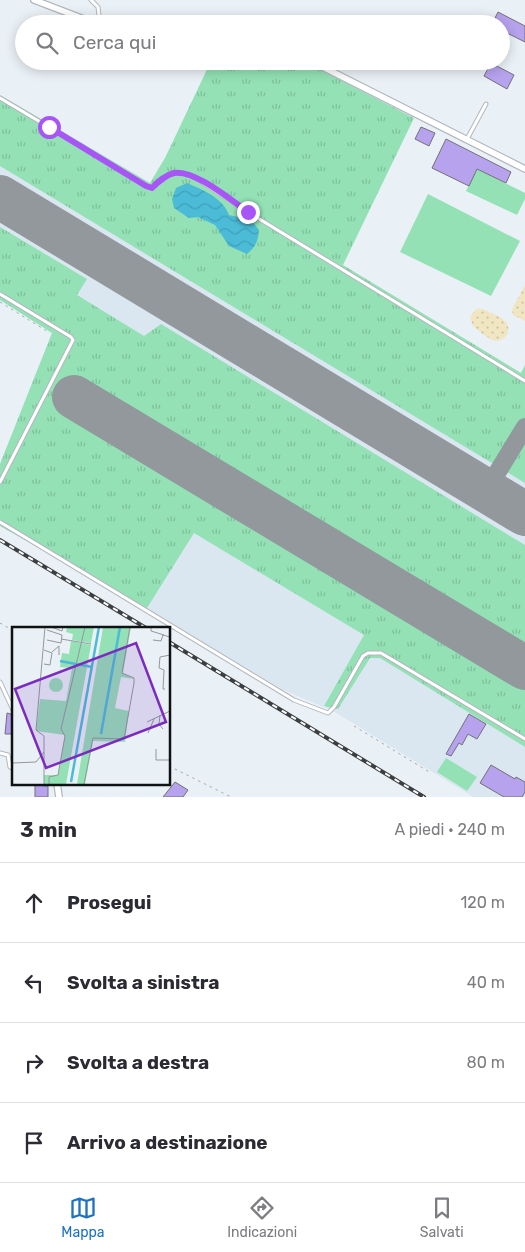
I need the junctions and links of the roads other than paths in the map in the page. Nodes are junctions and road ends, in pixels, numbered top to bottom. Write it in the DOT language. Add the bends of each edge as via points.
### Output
graph roads {
  1 [pos="34,0"];
  2 [pos="91,0"];
  3 [pos="75,15"];
  4 [pos="98,15"];
  5 [pos="328,70"];
  6 [pos="0,98"];
  7 [pos="486,104"];
  8 [pos="466,139"];
  9 [pos="525,170"];
  10 [pos="0,294"];
  11 [pos="525,381"];
  12 [pos="0,482"];
  13 [pos="0,522"];
  14 [pos="0,682"];
  15 [pos="12,708"];
  16 [pos="525,739"];
  17 [pos="0,753"];
  18 [pos="12,768"];
  19 [pos="57,784"];
  20 [pos="59,797"];
  1 -- 3 [label="street"];
  2 -- 4 [label="lane" via="98,7"];
  5 -- 8 [label="street"];
  6 -- 11 [label="lane" via="152,188 174,173 194,177"];
  7 -- 8 [label="lane"];
  8 -- 9 [label="street"];
  10 -- 12 [label="lane" via="73,340"];
  13 -- 16 [label="lane" via="294,700 328,713 362,656 381,652"];
  14 -- 15 [label="lane"];
  17 -- 18 [label="lane" via="8,755"];
  19 -- 20 [label="street"];
}
